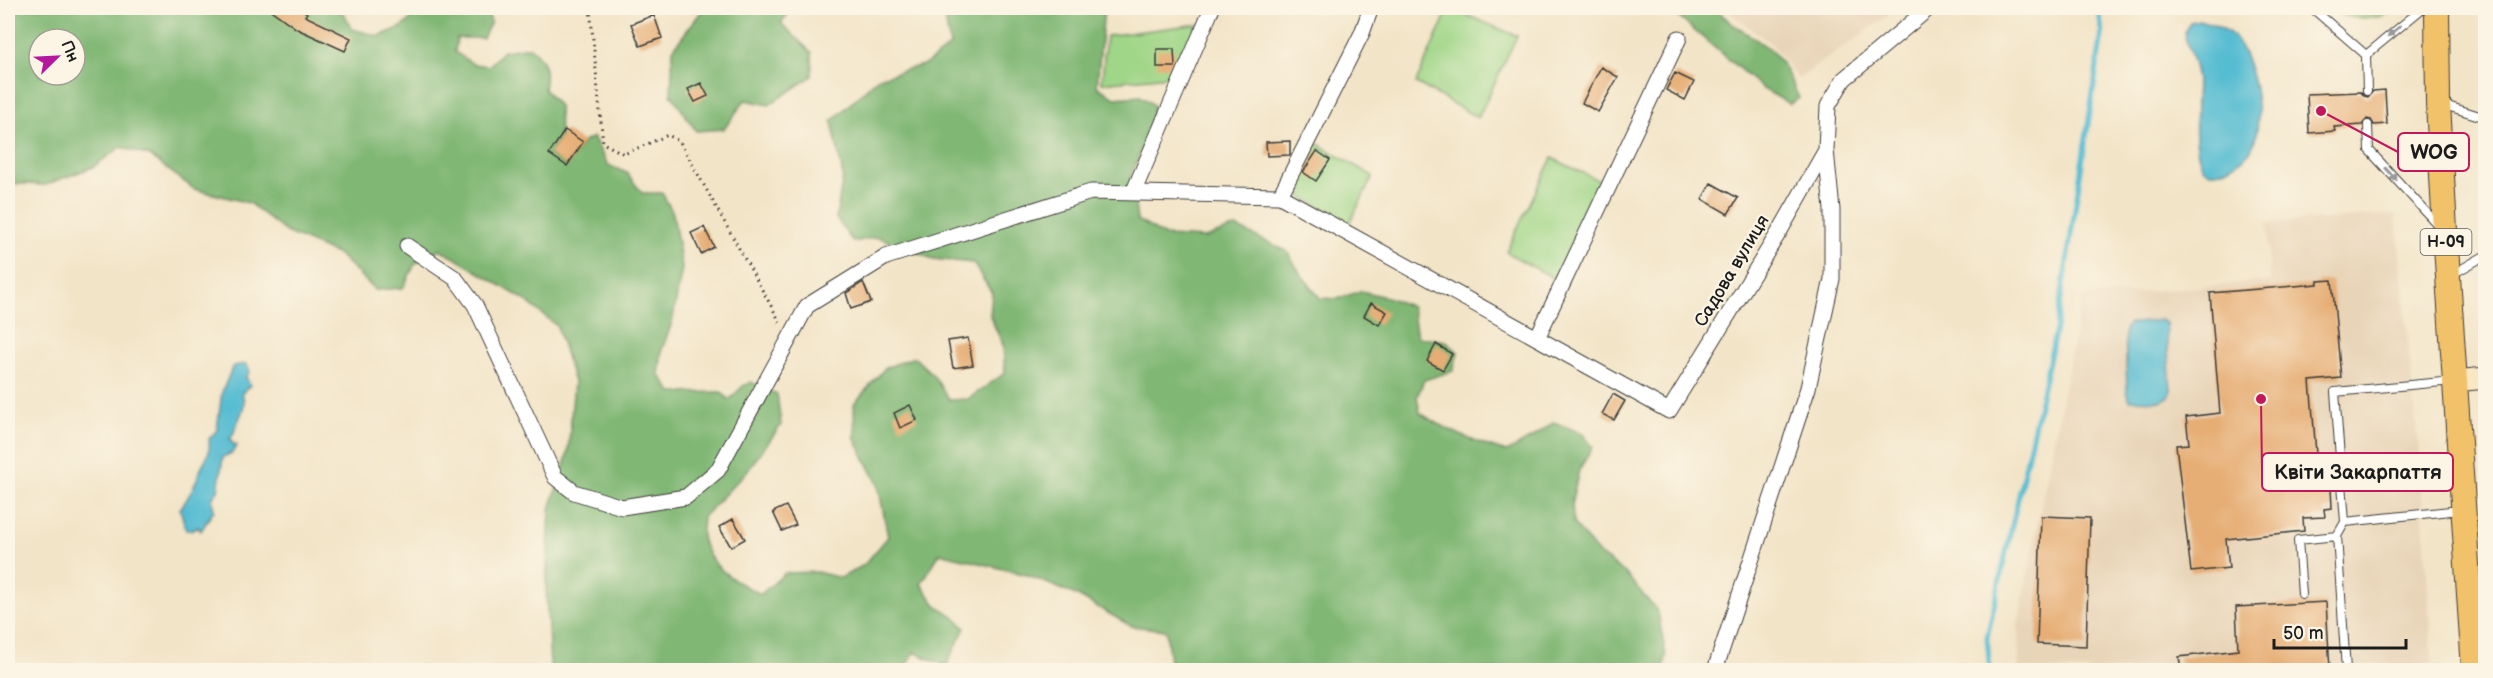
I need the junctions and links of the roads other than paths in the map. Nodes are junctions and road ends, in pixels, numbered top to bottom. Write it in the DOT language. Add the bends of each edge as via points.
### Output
graph roads {
  1 [pos="1212,8"];
  2 [pos="1371,8"];
  3 [pos="1929,8"];
  4 [pos="2312,8"];
  5 [pos="2424,8"];
  6 [pos="2437,19"];
  7 [pos="1679,38"];
  8 [pos="2366,56"];
  9 [pos="2367,91"];
  10 [pos="2438,103"];
  11 [pos="2486,118"];
  12 [pos="2368,125"];
  13 [pos="1826,150"];
  14 [pos="1134,193"];
  15 [pos="1280,196"];
  16 [pos="2445,231"];
  17 [pos="407,246"];
  18 [pos="2486,255"];
  19 [pos="2449,276"];
  20 [pos="1537,338"];
  21 [pos="2486,378"];
  22 [pos="2455,381"];
  23 [pos="2463,509"];
  24 [pos="2345,522"];
  25 [pos="2337,536"];
  26 [pos="2302,594"];
  27 [pos="1715,670"];
  28 [pos="2346,670"];
  29 [pos="2474,670"];
  1 -- 14 [label="street"];
  2 -- 15 [label="street"];
  3 -- 13 [label="street" via="1844,79 1828,105"];
  4 -- 8 [label="lane"];
  5 -- 6 [label="main road, Н-09"];
  5 -- 8 [label="lane, one-way"];
  6 -- 10 [label="main road, Н-09"];
  7 -- 20 [label="street"];
  8 -- 9 [label="lane"];
  10 -- 11 [label="lane"];
  10 -- 16 [label="main road, Н-09"];
  12 -- 16 [label="lane, one-way" via="2369,150"];
  13 -- 20 [label="street, Садова вулиця" via="1669,411"];
  13 -- 27 [label="street" via="1832,210 1830,290 1808,388"];
  14 -- 15 [label="street"];
  14 -- 17 [label="street" via="1091,192 886,258 807,306 718,470 686,497 622,507 574,492 555,477 475,305 455,278"];
  15 -- 20 [label="street"];
  16 -- 19 [label="main road, Н-09"];
  18 -- 19 [label="lane"];
  19 -- 22 [label="main road, Н-09"];
  21 -- 22 [label="main road"];
  22 -- 23 [label="main road, Н-09"];
  22 -- 24 [label="lane" via="2335,392"];
  23 -- 24 [label="lane"];
  23 -- 29 [label="main road, Н-09"];
  24 -- 25 [label="lane"];
  25 -- 26 [label="lane" via="2298,540"];
  25 -- 28 [label="lane"];
}
